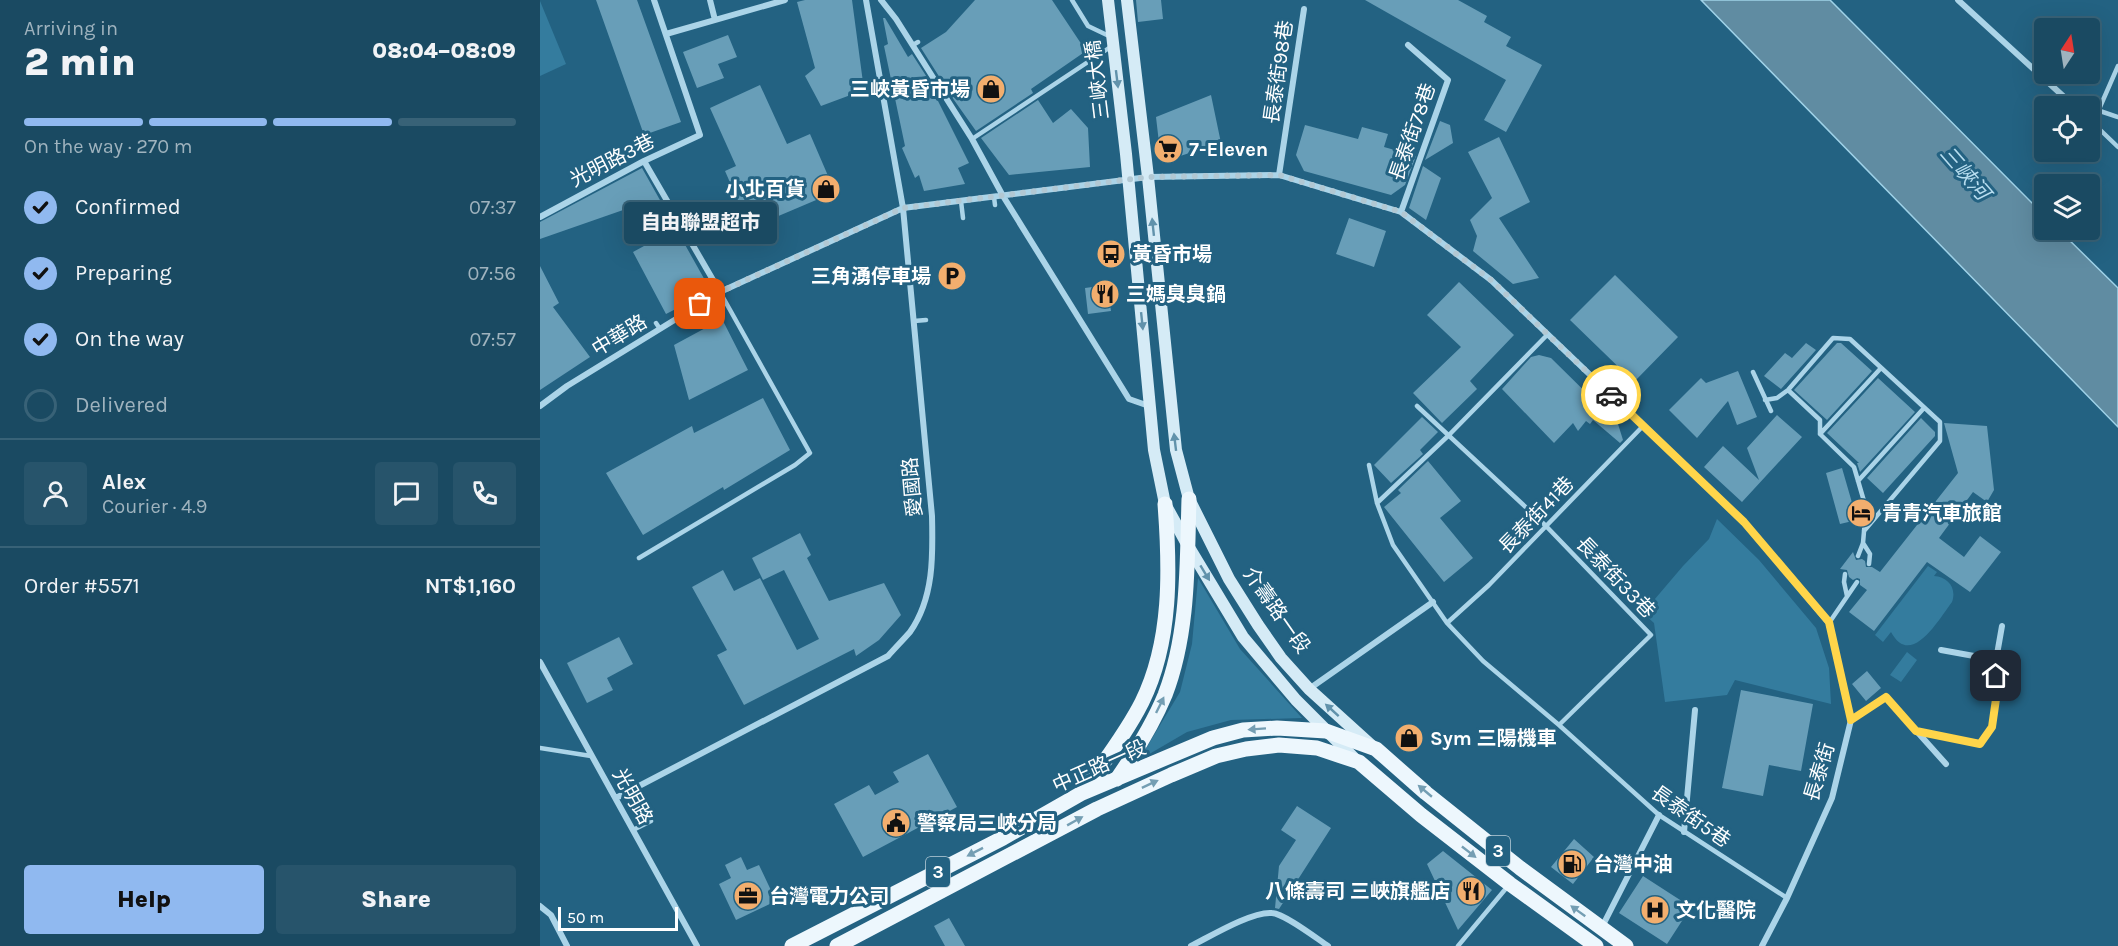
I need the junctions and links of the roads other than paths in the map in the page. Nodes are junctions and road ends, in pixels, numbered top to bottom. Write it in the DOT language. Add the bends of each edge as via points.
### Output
graph roads {
  1 [pos="654,0"];
  2 [pos="710,0"];
  3 [pos="785,0"];
  4 [pos="866,0"];
  5 [pos="881,0"];
  6 [pos="1072,0"];
  7 [pos="1108,0"];
  8 [pos="1127,0"];
  9 [pos="1958,0"];
  10 [pos="1304,9"];
  11 [pos="715,20"];
  12 [pos="666,34"];
  13 [pos="1112,42"];
  14 [pos="1408,45"];
  15 [pos="2118,66"];
  16 [pos="2063,96"];
  17 [pos="2100,111"];
  18 [pos="2118,117"];
  19 [pos="2100,130"];
  20 [pos="972,139"];
  21 [pos="2118,147"];
  22 [pos="1145,153"];
  23 [pos="1126,154"];
  24 [pos="644,161"];
  25 [pos="1279,175"];
  26 [pos="1148,177"];
  27 [pos="1128,179"];
  28 [pos="1003,196"];
  29 [pos="994,197"];
  30 [pos="961,201"];
  31 [pos="995,205"];
  32 [pos="903,208"];
  33 [pos="1401,212"];
  34 [pos="540,217"];
  35 [pos="963,218"];
  36 [pos="720,292"];
  37 [pos="926,320"];
  38 [pos="914,321"];
  39 [pos="1548,334"];
  40 [pos="1881,368"];
  41 [pos="1753,372"];
  42 [pos="1788,390"];
  43 [pos="1765,400"];
  44 [pos="540,406"];
  45 [pos="1150,406"];
  46 [pos="1417,406"];
  47 [pos="1924,408"];
  48 [pos="1771,411"];
  49 [pos="1643,426"];
  50 [pos="1820,434"];
  51 [pos="1449,435"];
  52 [pos="1369,465"];
  53 [pos="1858,481"];
  54 [pos="1189,499"];
  55 [pos="1377,503"];
  56 [pos="1166,504"];
  57 [pos="1546,526"];
  58 [pos="1864,531"];
  59 [pos="1863,543"];
  60 [pos="1187,544"];
  61 [pos="1858,556"];
  62 [pos="639,558"];
  63 [pos="1869,564"];
  64 [pos="1845,574"];
  65 [pos="1857,582"];
  66 [pos="1847,596"];
  67 [pos="1433,602"];
  68 [pos="1447,622"];
  69 [pos="1829,622"];
  70 [pos="2002,626"];
  71 [pos="1941,650"];
  72 [pos="1996,660"];
  73 [pos="540,662"];
  74 [pos="1309,689"];
  75 [pos="1695,710"];
  76 [pos="1851,720"];
  77 [pos="1559,725"];
  78 [pos="1326,731"];
  79 [pos="1916,731"];
  80 [pos="540,748"];
  81 [pos="1376,749"];
  82 [pos="591,756"];
  83 [pos="1359,762"];
  84 [pos="1946,764"];
  85 [pos="1117,778"];
  86 [pos="1082,793"];
  87 [pos="616,798"];
  88 [pos="1097,809"];
  89 [pos="1659,816"];
  90 [pos="651,821"];
  91 [pos="633,830"];
  92 [pos="1684,832"];
  93 [pos="1510,884"];
  94 [pos="886,898"];
  95 [pos="1787,898"];
  96 [pos="540,906"];
  97 [pos="895,916"];
  98 [pos="1602,928"];
  99 [pos="843,945"];
  100 [pos="567,946"];
  101 [pos="697,946"];
  102 [pos="792,946"];
  103 [pos="1191,946"];
  104 [pos="1328,946"];
  105 [pos="1458,946"];
  106 [pos="1596,946"];
  107 [pos="1626,946"];
  108 [pos="1762,946"];
  1 -- 12 [label="street"];
  2 -- 11 [label="street"];
  3 -- 11 [label="street"];
  4 -- 32 [label="street, 愛國路"];
  5 -- 20 [label="street" via="915,43"];
  6 -- 13 [label="lane" via="1088,26"];
  7 -- 13 [label="main road, 三峽大橋"];
  8 -- 22 [label="main road, 三峽大橋"];
  9 -- 16 [label="street"];
  10 -- 25 [label="street, 長泰街98巷"];
  11 -- 12 [label="street"];
  12 -- 24 [label="street, 光明路3巷" via="700,135"];
  13 -- 20 [label="lane"];
  13 -- 23 [label="main road, 三峽大橋, one-way"];
  14 -- 33 [label="street, 長泰街78巷" via="1448,80"];
  15 -- 17 [label="lane"];
  17 -- 18 [label="lane"];
  19 -- 21 [label="lane"];
  20 -- 28 [label="street"];
  22 -- 26 [label="main road, 介壽路一段"];
  23 -- 27 [label="main road, 介壽路一段"];
  24 -- 34 [label="street, 光明路3巷"];
  24 -- 36 [label="street"];
  25 -- 26 [label="street, 長泰街"];
  25 -- 33 [label="street, 長泰街"];
  26 -- 27 [label="street, 長泰街"];
  54 -- 26 [label="main road, 介壽路一段, one-way" via="1176,450"];
  27 -- 28 [label="street, 中華路"];
  27 -- 45 [label="main road, 介壽路一段, one-way"];
  28 -- 29 [label="street, 中華路"];
  28 -- 45 [label="street" via="1108,373 1129,399"];
  29 -- 30 [label="street, 中華路"];
  29 -- 31 [label="lane"];
  30 -- 32 [label="street, 中華路"];
  30 -- 35 [label="lane"];
  32 -- 36 [label="street, 中華路"];
  32 -- 38 [label="street, 愛國路"];
  33 -- 39 [label="street, 長泰街" via="1491,280"];
  36 -- 44 [label="street, 中華路" via="658,326"];
  36 -- 62 [label="lane" via="810,453"];
  37 -- 38 [label="lane"];
  38 -- 87 [label="street, 愛國路" via="933,556 926,600 910,631 888,656"];
  39 -- 49 [label="street, 長泰街"];
  39 -- 51 [label="lane"];
  40 -- 42 [label="lane" via="1850,339 1833,338"];
  40 -- 47 [label="lane"];
  40 -- 50 [label="lane"];
  41 -- 43 [label="lane"];
  42 -- 43 [label="lane"];
  42 -- 50 [label="lane" via="1820,420"];
  43 -- 48 [label="lane"];
  45 -- 56 [label="main road, 介壽路一段" via="1154,450"];
  46 -- 51 [label="lane"];
  47 -- 53 [label="lane"];
  47 -- 58 [label="lane" via="1940,422 1940,441"];
  49 -- 57 [label="lane, 長泰街41巷"];
  49 -- 69 [label="street, 長泰街" via="1744,522"];
  50 -- 53 [label="lane" via="1854,467"];
  51 -- 55 [label="lane"];
  51 -- 57 [label="lane"];
  52 -- 55 [label="lane, 長泰街5巷"];
  53 -- 58 [label="lane" via="1866,508"];
  54 -- 60 [label="main road"];
  54 -- 74 [label="main road, 介壽路一段" via="1229,579 1258,625"];
  55 -- 67 [label="lane, 長泰街5巷" via="1394,545"];
  56 -- 60 [label="main road, 介壽路一段"];
  56 -- 86 [label="main road" via="1168,593 1159,656 1142,701"];
  57 -- 68 [label="lane, 長泰街41巷"];
  57 -- 77 [label="lane, 長泰街33巷" via="1651,634"];
  58 -- 59 [label="lane"];
  59 -- 61 [label="lane"];
  59 -- 63 [label="lane" via="1870,554"];
  60 -- 78 [label="main road, 介壽路一段, one-way" via="1243,637"];
  85 -- 60 [label="main road, one-way" via="1165,694 1177,653 1186,594"];
  64 -- 66 [label="lane"];
  65 -- 66 [label="lane"];
  66 -- 69 [label="lane"];
  67 -- 68 [label="lane, 長泰街5巷"];
  67 -- 74 [label="street"];
  68 -- 77 [label="lane, 長泰街5巷" via="1483,661"];
  69 -- 76 [label="street, 長泰街"];
  70 -- 72 [label="street"];
  71 -- 72 [label="street"];
  72 -- 79 [label="street" via="1992,727 1980,744"];
  73 -- 82 [label="street, 光明路"];
  81 -- 74 [label="main road, 介壽路一段, one-way"];
  75 -- 92 [label="street"];
  76 -- 79 [label="street" via="1886,697"];
  76 -- 95 [label="street, 長泰街" via="1832,798"];
  77 -- 89 [label="lane, 長泰街5巷"];
  78 -- 81 [label="main road, 中正路一段 / 3"];
  78 -- 83 [label="main road, 介壽路一段"];
  78 -- 85 [label="main road, 中正路一段 / 3, one-way" via="1243,730 1213,738"];
  79 -- 84 [label="street"];
  80 -- 82 [label="lane"];
  98 -- 81 [label="main road, 介壽路一段 / 3, one-way" via="1510,860"];
  82 -- 87 [label="street, 光明路"];
  88 -- 83 [label="main road, 中正路一段 / 3, one-way" via="1216,756 1246,749 1279,745 1317,747"];
  83 -- 93 [label="main road, 介壽路一段 / 3, one-way"];
  85 -- 86 [label="main road, 中正路一段 / 3"];
  85 -- 88 [label="main road"];
  86 -- 94 [label="main road, 中正路一段 / 3, one-way"];
  87 -- 91 [label="street, 光明路"];
  97 -- 88 [label="main road, 中正路一段 / 3, one-way"];
  89 -- 92 [label="lane, 長泰街5巷"];
  89 -- 98 [label="street"];
  90 -- 91 [label="lane"];
  91 -- 101 [label="street, 光明路"];
  92 -- 95 [label="lane, 長泰街5巷"];
  93 -- 105 [label="lane"];
  93 -- 106 [label="main road, 介壽路一段 / 3"];
  94 -- 97 [label="main road"];
  94 -- 102 [label="main road, 中正路一段 / 3"];
  95 -- 108 [label="street, 長泰街"];
  96 -- 100 [label="street" via="551,915"];
  97 -- 99 [label="main road, 中正路一段 / 3"];
  98 -- 107 [label="main road, 介壽路一段 / 3"];
  103 -- 104 [label="street" via="1250,917 1272,913"];
}
